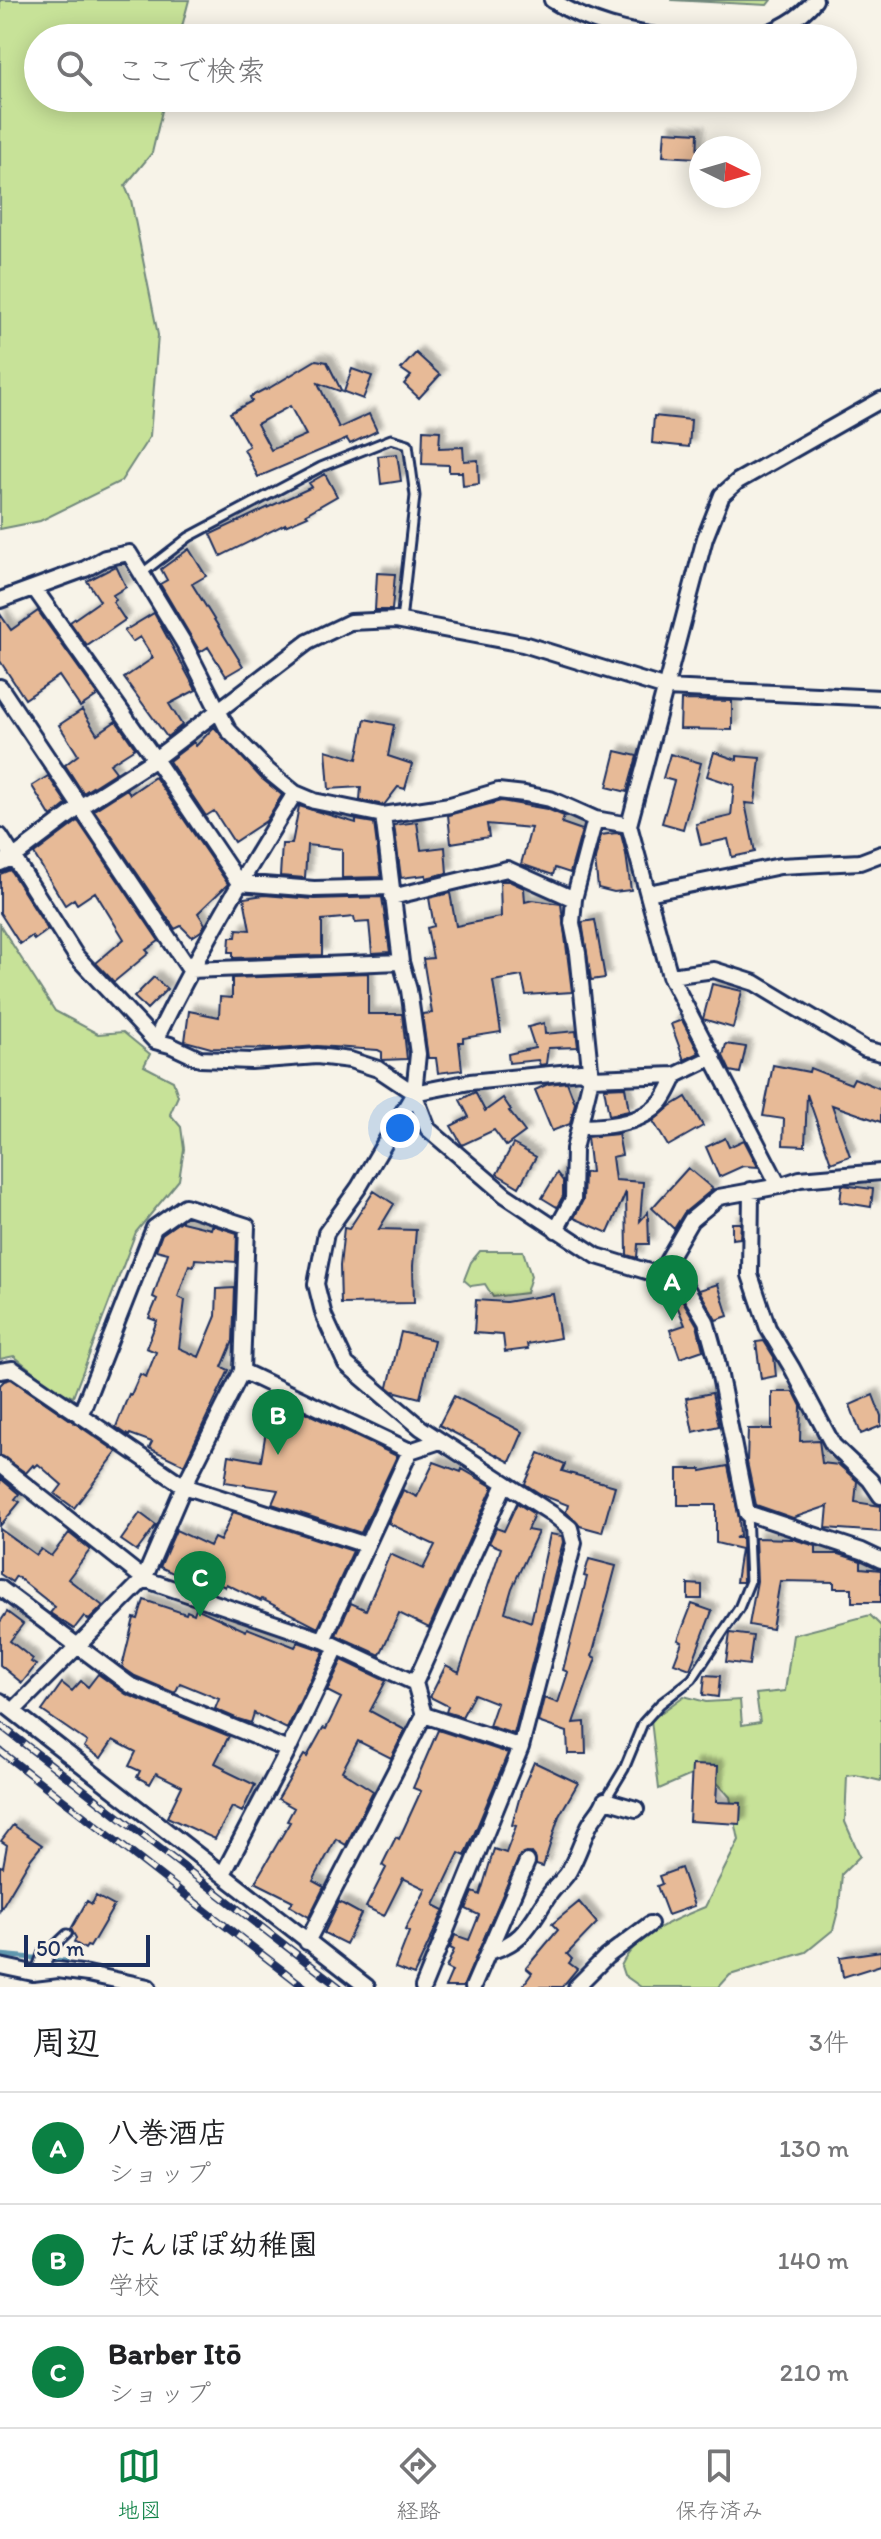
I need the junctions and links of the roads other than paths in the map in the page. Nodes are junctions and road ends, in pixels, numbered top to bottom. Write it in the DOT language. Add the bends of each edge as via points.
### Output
graph roads {
  1 [pos="552,0"];
  2 [pos="815,0"];
  3 [pos="600,24"];
  4 [pos="788,24"];
  5 [pos="881,400"];
  6 [pos="141,574"];
  7 [pos="34,588"];
  8 [pos="0,600"];
  9 [pos="401,621"];
  10 [pos="0,687"];
  11 [pos="666,688"];
  12 [pos="881,698"];
  13 [pos="216,711"];
  14 [pos="155,759"];
  15 [pos="295,793"];
  16 [pos="80,807"];
  17 [pos="383,815"];
  18 [pos="595,819"];
  19 [pos="629,825"];
  20 [pos="0,836"];
  21 [pos="881,854"];
  22 [pos="7,860"];
  23 [pos="239,883"];
  24 [pos="391,892"];
  25 [pos="648,893"];
  26 [pos="574,899"];
  27 [pos="401,962"];
  28 [pos="190,970"];
  29 [pos="670,976"];
  30 [pos="155,1041"];
  31 [pos="881,1053"];
  32 [pos="713,1057"];
  33 [pos="676,1075"];
  34 [pos="591,1078"];
  35 [pos="414,1093"];
  36 [pos="581,1127"];
  37 [pos="881,1172"];
  38 [pos="779,1186"];
  39 [pos="751,1190"];
  40 [pos="556,1230"];
  41 [pos="659,1275"];
  42 [pos="0,1371"];
  43 [pos="242,1371"];
  44 [pos="80,1416"];
  45 [pos="440,1441"];
  46 [pos="410,1451"];
  47 [pos="0,1465"];
  48 [pos="505,1484"];
  49 [pos="184,1486"];
  50 [pos="881,1496"];
  51 [pos="747,1513"];
  52 [pos="366,1545"];
  53 [pos="881,1560"];
  54 [pos="144,1579"];
  55 [pos="0,1588"];
  56 [pos="330,1644"];
  57 [pos="78,1647"];
  58 [pos="415,1683"];
  59 [pos="0,1701"];
  60 [pos="13,1711"];
  61 [pos="424,1715"];
  62 [pos="521,1747"];
  63 [pos="288,1750"];
  64 [pos="605,1800"];
  65 [pos="636,1809"];
  66 [pos="527,1862"];
  67 [pos="223,1874"];
  68 [pos="650,1924"];
  69 [pos="67,1934"];
  70 [pos="307,1942"];
  71 [pos="488,1952"];
  72 [pos="0,1966"];
  73 [pos="37,1970"];
  74 [pos="148,1987"];
  75 [pos="367,1987"];
  76 [pos="423,1987"];
  77 [pos="473,1987"];
  78 [pos="576,1987"];
  1 -- 3 [label="street"];
  2 -- 4 [label="street"];
  5 -- 11 [label="street" via="722,495 705,538"];
  6 -- 7 [label="street" via="129,553"];
  6 -- 9 [label="lane" via="189,537 321,467 391,439 408,444 415,496"];
  6 -- 13 [label="street" via="185,645"];
  7 -- 8 [label="street"];
  7 -- 14 [label="street"];
  9 -- 11 [label="street" via="523,644"];
  9 -- 13 [label="street" via="350,622 308,642"];
  10 -- 16 [label="street"];
  11 -- 12 [label="street"];
  11 -- 19 [label="street"];
  13 -- 14 [label="street"];
  13 -- 15 [label="street" via="228,730"];
  14 -- 16 [label="street"];
  14 -- 23 [label="street"];
  15 -- 17 [label="street"];
  15 -- 23 [label="street"];
  16 -- 22 [label="street"];
  16 -- 28 [label="street"];
  17 -- 18 [label="street" via="498,791 550,799"];
  17 -- 24 [label="street"];
  18 -- 19 [label="street"];
  18 -- 26 [label="street"];
  19 -- 25 [label="street"];
  20 -- 22 [label="street"];
  21 -- 25 [label="street" via="860,862 780,866"];
  22 -- 30 [label="street" via="76,956"];
  23 -- 24 [label="street"];
  23 -- 28 [label="street"];
  24 -- 26 [label="street" via="507,869"];
  24 -- 27 [label="street"];
  25 -- 29 [label="street"];
  26 -- 34 [label="street" via="572,923"];
  27 -- 28 [label="street"];
  27 -- 35 [label="street" via="418,1054"];
  28 -- 30 [label="street"];
  29 -- 31 [label="street" via="714,970 755,983 865,1049"];
  29 -- 32 [label="street"];
  30 -- 35 [label="street" via="200,1059 350,1060 378,1069"];
  32 -- 33 [label="street"];
  32 -- 38 [label="street"];
  33 -- 34 [label="street"];
  33 -- 36 [label="street" via="662,1102 642,1118"];
  34 -- 35 [label="street" via="581,1071"];
  34 -- 36 [label="street"];
  35 -- 40 [label="street" via="428,1129 505,1195"];
  35 -- 45 [label="street" via="326,1233 316,1284 346,1364"];
  36 -- 40 [label="street" via="574,1149 573,1199"];
  37 -- 38 [label="street" via="800,1179"];
  38 -- 39 [label="street"];
  39 -- 41 [label="street" via="719,1197 691,1220"];
  39 -- 50 [label="street" via="750,1275 768,1328 833,1445"];
  40 -- 41 [label="street" via="597,1256"];
  41 -- 51 [label="street" via="687,1289 706,1321"];
  42 -- 44 [label="street" via="13,1369"];
  43 -- 44 [label="street" via="247,1226 185,1206 154,1228"];
  43 -- 46 [label="street"];
  43 -- 49 [label="street"];
  44 -- 49 [label="street"];
  45 -- 46 [label="street"];
  45 -- 48 [label="street"];
  46 -- 52 [label="street"];
  47 -- 54 [label="street"];
  48 -- 58 [label="street"];
  48 -- 62 [label="street" via="570,1528 574,1543"];
  49 -- 52 [label="street"];
  49 -- 54 [label="street"];
  51 -- 53 [label="street"];
  51 -- 64 [label="lane" via="750,1581 739,1608 692,1679 643,1723"];
  52 -- 56 [label="street"];
  54 -- 56 [label="street"];
  54 -- 57 [label="street"];
  55 -- 57 [label="street"];
  56 -- 58 [label="street"];
  56 -- 63 [label="street"];
  57 -- 60 [label="street"];
  57 -- 63 [label="street" via="130,1685"];
  58 -- 61 [label="street"];
  59 -- 60 [label="street"];
  60 -- 67 [label="street"];
  61 -- 62 [label="street"];
  61 -- 70 [label="street"];
  62 -- 76 [label="street"];
  63 -- 67 [label="street"];
  64 -- 65 [label="street"];
  64 -- 71 [label="street" via="567,1876 518,1939"];
  66 -- 71 [label="street"];
  67 -- 70 [label="street"];
  68 -- 78 [label="street"];
  69 -- 73 [label="lane"];
  70 -- 75 [label="street"];
  71 -- 77 [label="street"];
  72 -- 73 [label="street"];
  73 -- 74 [label="street"];
}
